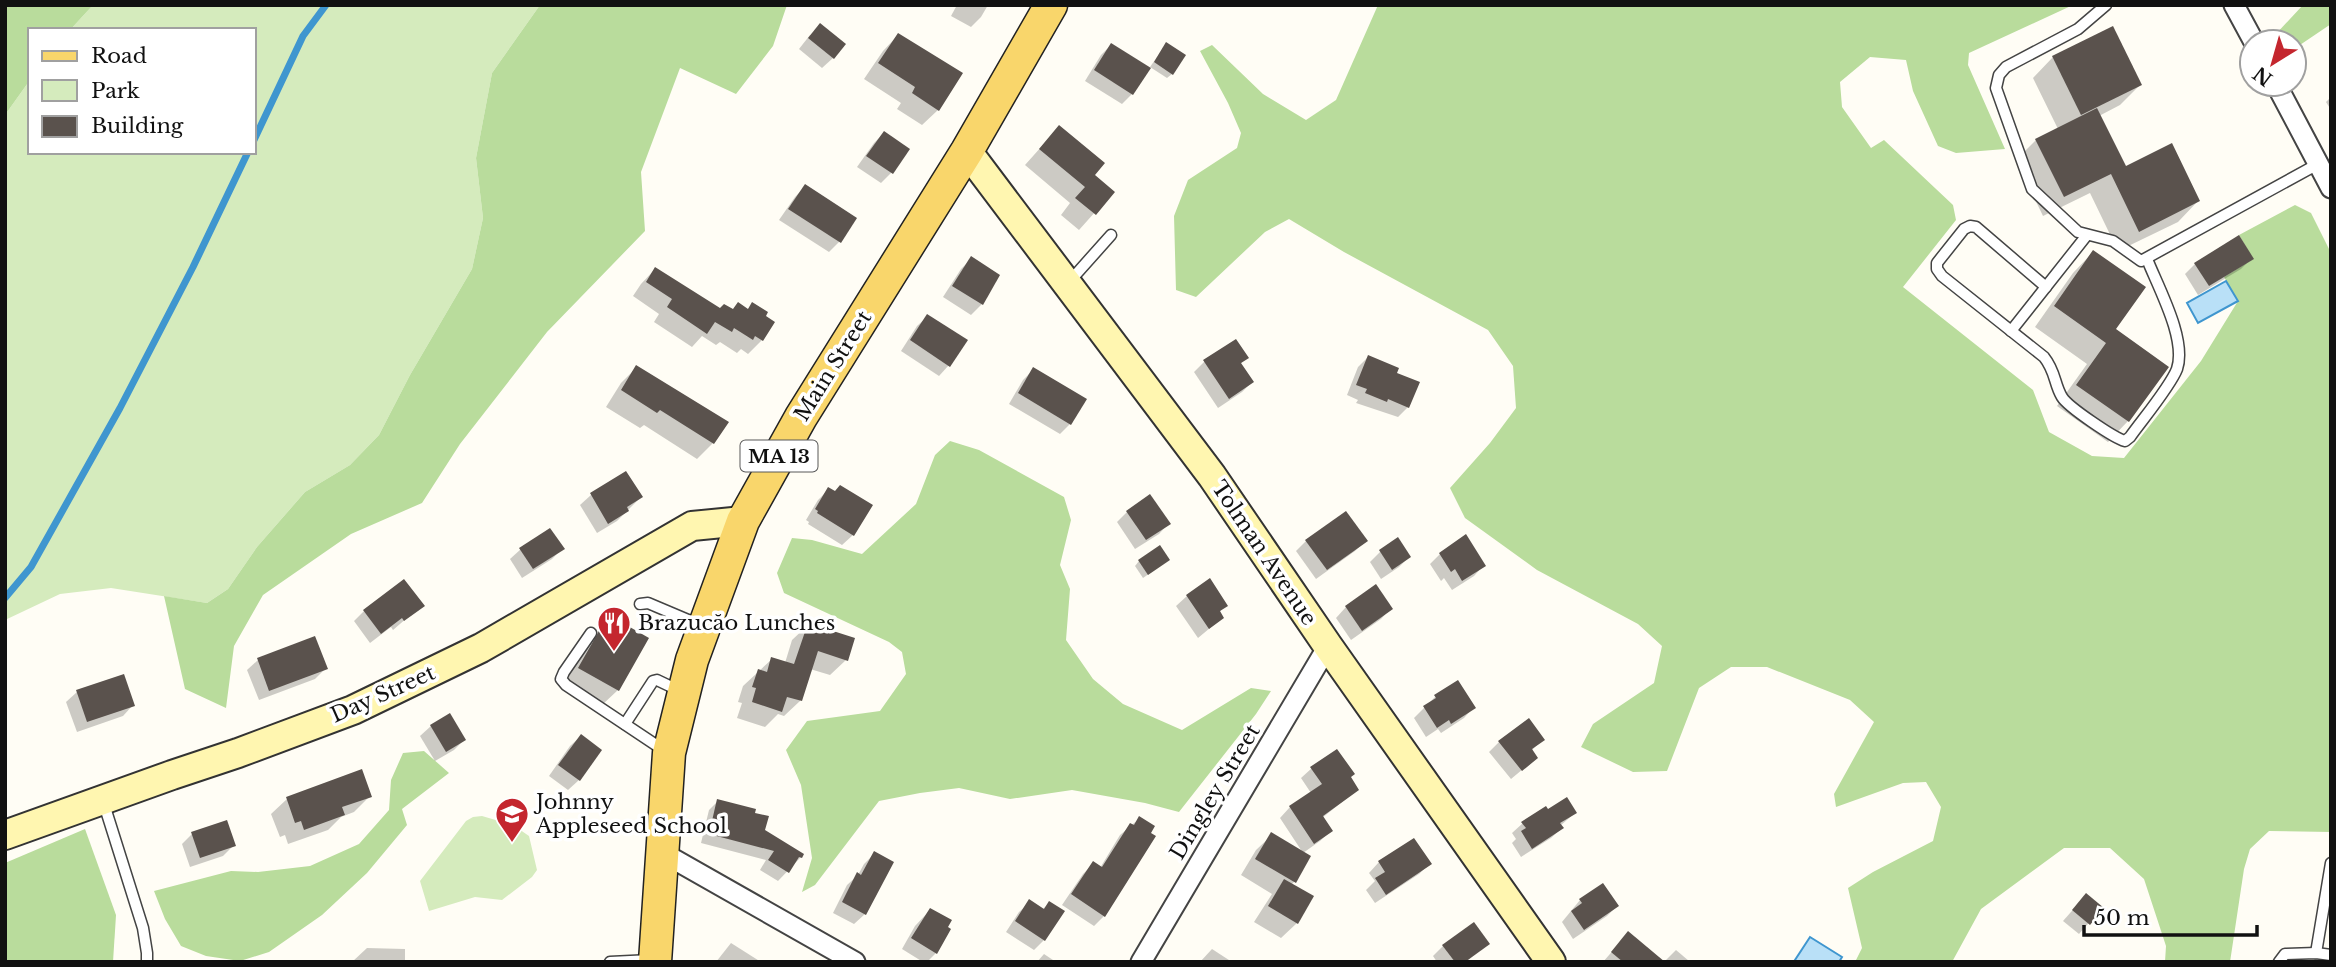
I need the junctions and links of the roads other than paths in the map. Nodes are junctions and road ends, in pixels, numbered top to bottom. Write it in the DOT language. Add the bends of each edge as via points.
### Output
graph roads {
  1 [pos="1051,5"];
  2 [pos="2106,5"];
  3 [pos="2234,5"];
  4 [pos="2246,28"];
  5 [pos="2283,98"];
  6 [pos="967,151"];
  7 [pos="2318,164"];
  8 [pos="2331,188"];
  9 [pos="1111,235"];
  10 [pos="2087,235"];
  11 [pos="2147,259"];
  12 [pos="1067,284"];
  13 [pos="2046,286"];
  14 [pos="2011,331"];
  15 [pos="743,521"];
  16 [pos="640,604"];
  17 [pos="704,626"];
  18 [pos="591,633"];
  19 [pos="1328,646"];
  20 [pos="683,693"];
  21 [pos="625,724"];
  22 [pos="669,753"];
  23 [pos="103,801"];
  24 [pos="5,835"];
  25 [pos="663,853"];
  26 [pos="2331,863"];
  27 [pos="2316,953"];
  28 [pos="2331,955"];
  29 [pos="655,961"];
  30 [pos="146,962"];
  31 [pos="610,962"];
  32 [pos="855,962"];
  33 [pos="1141,962"];
  34 [pos="1551,962"];
  35 [pos="2279,962"];
  1 -- 6 [label="main road, Main Street / MA 13"];
  2 -- 10 [label="lane" via="2078,29 2006,67 1996,88 2032,189 2073,228"];
  3 -- 4 [label="street"];
  5 -- 7 [label="street"];
  6 -- 12 [label="street, Tolman Avenue"];
  6 -- 15 [label="main road, Main Street / MA 13" via="801,417"];
  7 -- 8 [label="street"];
  7 -- 11 [label="lane"];
  9 -- 12 [label="lane"];
  10 -- 11 [label="lane" via="2113,241 2141,261"];
  10 -- 13 [label="lane"];
  11 -- 14 [label="lane" via="2176,333 2179,360 2172,378 2125,440 2067,402 2049,364"];
  12 -- 19 [label="street, Tolman Avenue" via="1212,475"];
  13 -- 14 [label="lane"];
  13 -- 14 [label="lane" via="1976,227 1964,229 1937,263 1941,275"];
  15 -- 17 [label="main road, Main Street / MA 13"];
  15 -- 23 [label="street, Day Street" via="692,526 481,648 353,710"];
  16 -- 17 [label="lane" via="648,603"];
  17 -- 20 [label="main road, Main Street / MA 13"];
  18 -- 21 [label="lane" via="561,679"];
  19 -- 33 [label="street, Dingley Street"];
  19 -- 34 [label="street, Tolman Avenue"];
  20 -- 21 [label="lane" via="653,681"];
  20 -- 22 [label="main road, Main Street / MA 13"];
  21 -- 22 [label="lane"];
  22 -- 25 [label="main road, Main Street / MA 13"];
  23 -- 24 [label="street, Day Street"];
  23 -- 30 [label="lane" via="143,928"];
  25 -- 29 [label="main road, Main Street / MA 13"];
  25 -- 32 [label="street"];
  26 -- 27 [label="lane"];
  27 -- 28 [label="lane"];
  27 -- 35 [label="lane" via="2285,954"];
  29 -- 31 [label="lane"];
}
